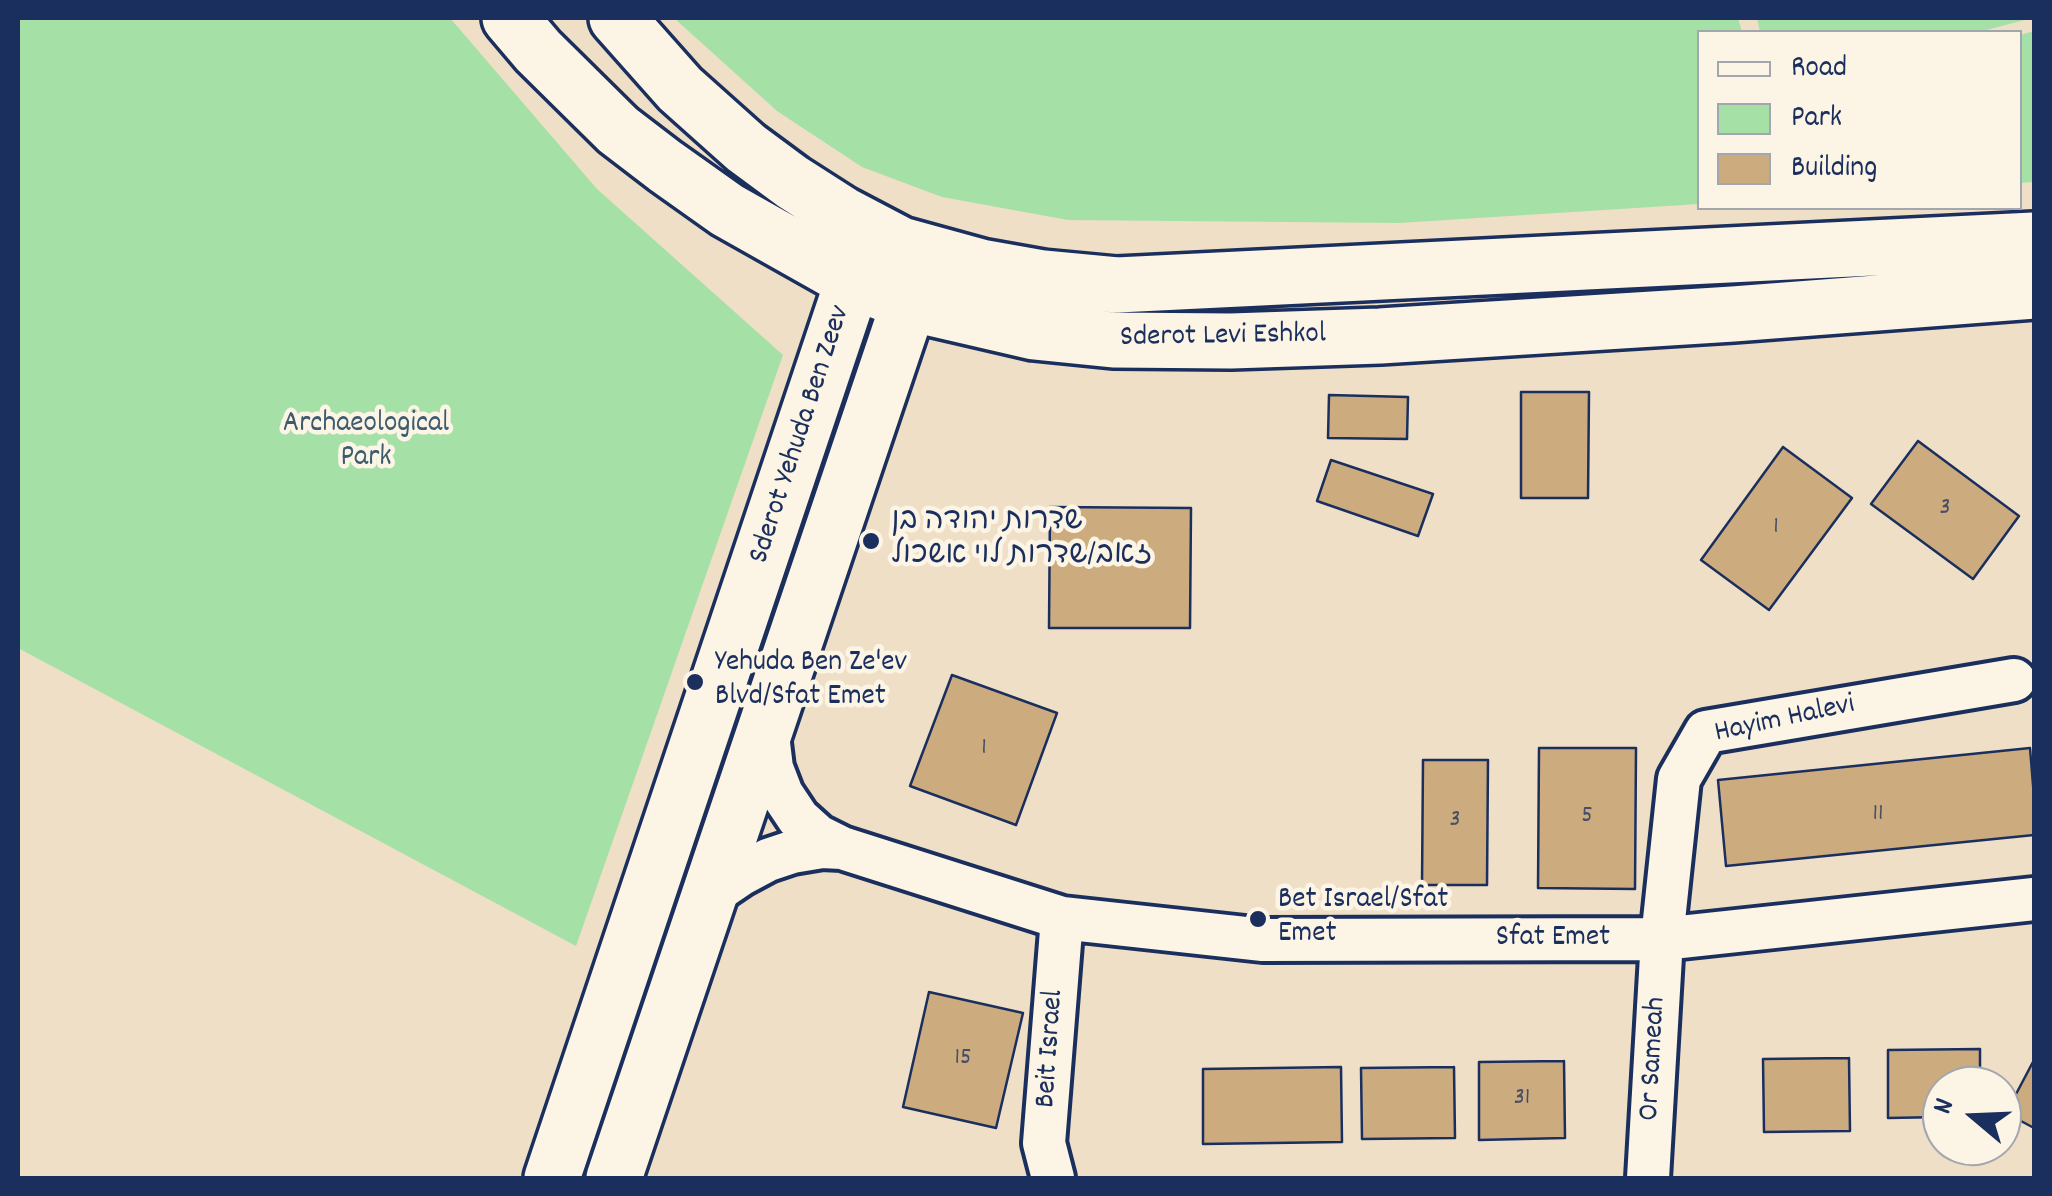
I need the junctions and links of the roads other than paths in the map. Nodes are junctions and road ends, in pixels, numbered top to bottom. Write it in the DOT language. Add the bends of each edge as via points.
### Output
graph roads {
  1 [pos="510,18"];
  2 [pos="617,18"];
  3 [pos="2034,240"];
  4 [pos="901,245"];
  5 [pos="853,281"];
  6 [pos="2034,290"];
  7 [pos="909,303"];
  8 [pos="2014,680"];
  9 [pos="766,726"];
  10 [pos="842,848"];
  11 [pos="710,896"];
  12 [pos="2034,899"];
  13 [pos="1062,918"];
  14 [pos="1662,939"];
  15 [pos="552,1178"];
  16 [pos="614,1178"];
  17 [pos="1053,1178"];
  18 [pos="1648,1178"];
  1 -- 5 [label="main road, Sderot Levi Eshkol" via="618,130 727,210"];
  2 -- 4 [label="main road, Sderot Levi Eshkol" via="680,89 746,148 842,214"];
  3 -- 4 [label="main road, Sderot Levi Eshkol" via="1116,286 981,267"];
  4 -- 5 [label="main road, Sderot Yehuda Ben Zeev"];
  4 -- 7 [label="main road, Sderot Yehuda Ben Zeev"];
  5 -- 7 [label="main road, Sderot Levi Eshkol"];
  5 -- 15 [label="main road, Sderot Yehuda Ben Zeev"];
  6 -- 7 [label="main road, Sderot Levi Eshkol" via="1231,341 1034,332"];
  7 -- 9 [label="main road, Sderot Yehuda Ben Zeev"];
  8 -- 14 [label="street, Hayim Halevi" via="1706,732 1679,779"];
  9 -- 10 [label="street, Sfat Emet" via="782,794 818,836"];
  9 -- 11 [label="main road, Sderot Yehuda Ben Zeev"];
  10 -- 11 [label="street, Sfat Emet" via="768,860"];
  10 -- 13 [label="street, Sfat Emet"];
  11 -- 16 [label="main road, Sderot Yehuda Ben Zeev"];
  12 -- 14 [label="street, Sfat Emet"];
  13 -- 14 [label="street, Sfat Emet" via="1263,940"];
  13 -- 17 [label="street, Beit Israel" via="1044,1143"];
  14 -- 18 [label="street, Or Sameah"];
}
